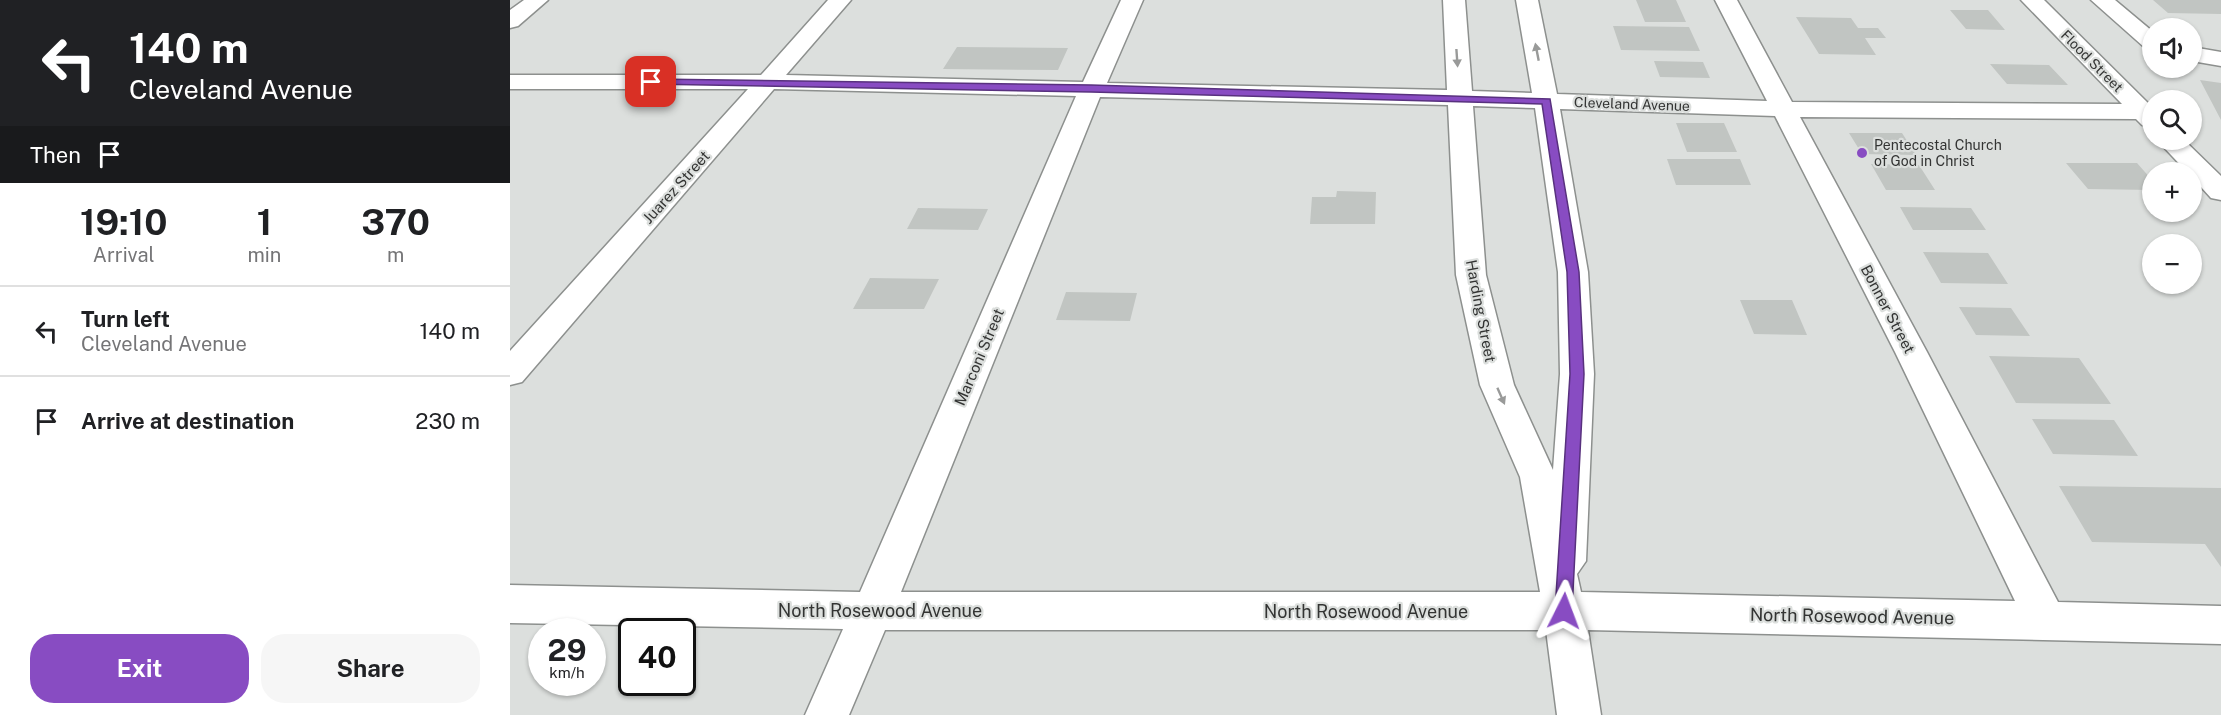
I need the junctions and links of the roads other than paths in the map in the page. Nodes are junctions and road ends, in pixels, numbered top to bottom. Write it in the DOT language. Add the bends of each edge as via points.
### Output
graph roads {
  1 [pos="537,0"];
  2 [pos="840,0"];
  3 [pos="1132,0"];
  4 [pos="1454,0"];
  5 [pos="1527,0"];
  6 [pos="1726,0"];
  7 [pos="2032,0"];
  8 [pos="2102,0"];
  9 [pos="510,21"];
  10 [pos="2142,34"];
  11 [pos="2202,56"];
  12 [pos="2221,59"];
  13 [pos="510,82"];
  14 [pos="770,82"];
  15 [pos="1091,88"];
  16 [pos="1460,98"];
  17 [pos="1546,101"];
  18 [pos="1782,109"];
  19 [pos="2142,111"];
  20 [pos="2142,117"];
  21 [pos="2180,150"];
  22 [pos="2221,192"];
  23 [pos="510,373"];
  24 [pos="510,604"];
  25 [pos="874,611"];
  26 [pos="1564,611"];
  27 [pos="2045,619"];
  28 [pos="2221,624"];
  29 [pos="827,715"];
  30 [pos="1579,715"];
  1 -- 9 [label="street"];
  2 -- 14 [label="street, Juarez Street"];
  3 -- 15 [label="street, Marconi Street"];
  4 -- 16 [label="street, Harding Street, one-way"];
  17 -- 5 [label="street, Harding Street, one-way"];
  6 -- 18 [label="street, Bonner Street"];
  7 -- 19 [label="street, Flood Street"];
  8 -- 10 [label="street"];
  11 -- 12 [label="street"];
  13 -- 14 [label="street, Cleveland Avenue"];
  14 -- 15 [label="street, Cleveland Avenue"];
  14 -- 23 [label="street, Juarez Street"];
  15 -- 16 [label="street, Cleveland Avenue"];
  15 -- 25 [label="street, Marconi Street"];
  16 -- 17 [label="street, Cleveland Avenue"];
  16 -- 26 [label="street, Harding Street, one-way" via="1471,274 1497,385 1538,477"];
  17 -- 18 [label="street, Cleveland Avenue"];
  17 -- 26 [label="street, Harding Street" via="1573,272 1577,374"];
  18 -- 20 [label="street, Cleveland Avenue"];
  18 -- 27 [label="street, Bonner Street" via="1911,352"];
  21 -- 22 [label="street"];
  24 -- 25 [label="street, North Rosewood Avenue"];
  25 -- 26 [label="street, North Rosewood Avenue"];
  25 -- 29 [label="street, Marconi Street"];
  26 -- 27 [label="street, North Rosewood Avenue"];
  26 -- 30 [label="street, Harding Street"];
  27 -- 28 [label="street, North Rosewood Avenue"];
}
